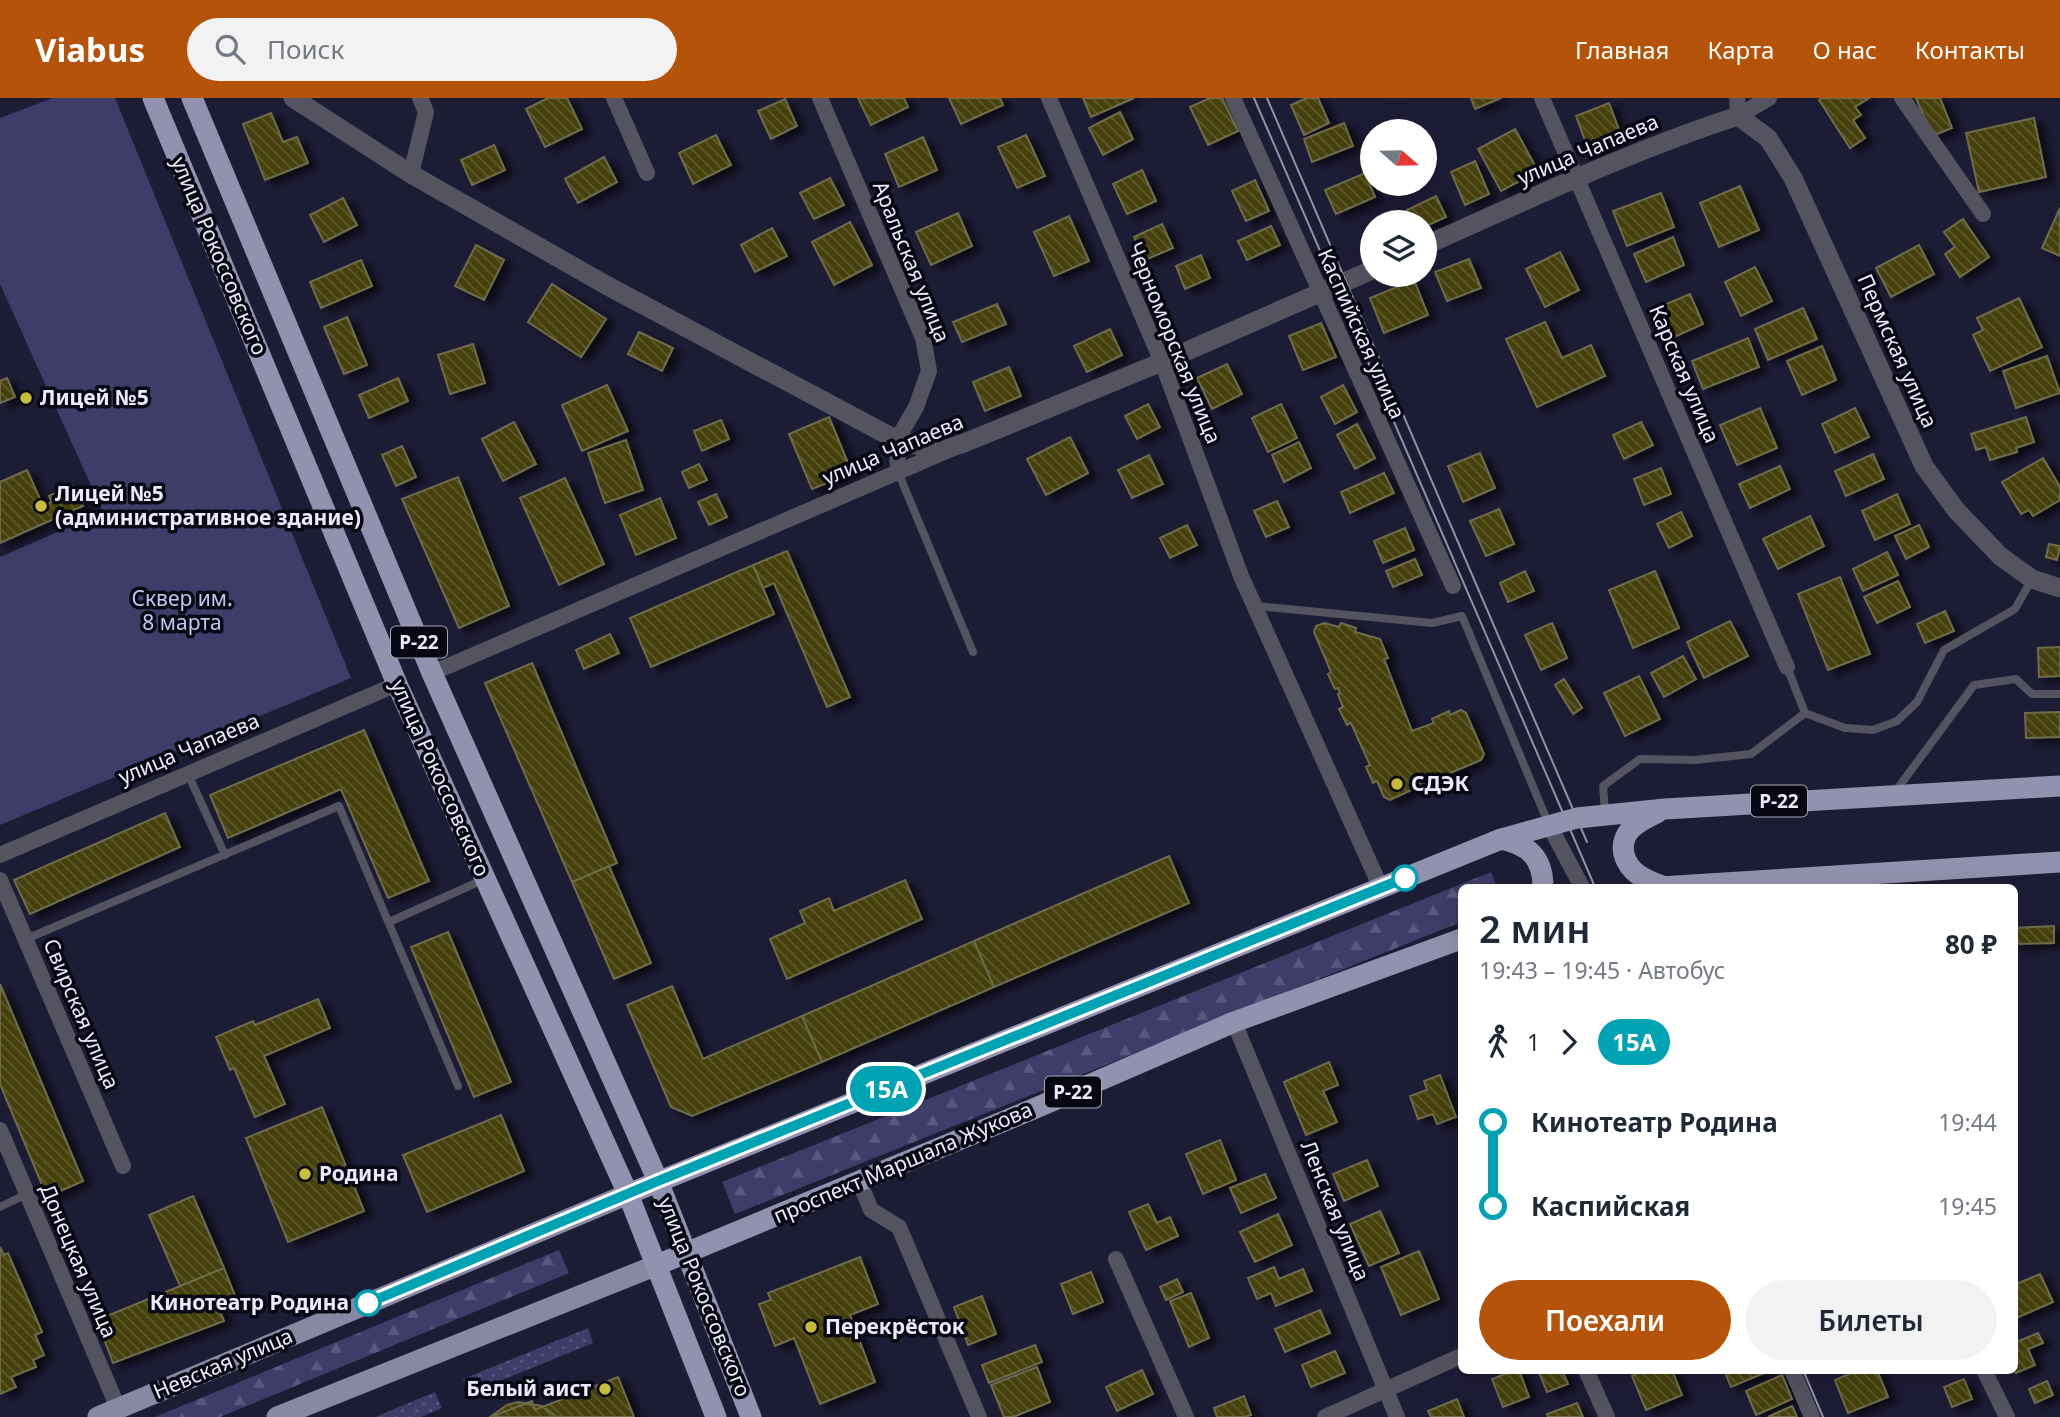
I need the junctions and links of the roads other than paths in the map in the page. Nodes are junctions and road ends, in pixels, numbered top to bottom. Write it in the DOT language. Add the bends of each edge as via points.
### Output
graph roads {
  1 [pos="153,98"];
  2 [pos="192,98"];
  3 [pos="293,98"];
  4 [pos="420,98"];
  5 [pos="614,98"];
  6 [pos="820,98"];
  7 [pos="1049,98"];
  8 [pos="1233,98"];
  9 [pos="1542,98"];
  10 [pos="1769,98"];
  11 [pos="1902,98"];
  12 [pos="1737,107"];
  13 [pos="647,173"];
  14 [pos="411,174"];
  15 [pos="1577,178"];
  16 [pos="1983,214"];
  17 [pos="1437,240"];
  18 [pos="1360,276"];
  19 [pos="1320,294"];
  20 [pos="1162,362"];
  21 [pos="897,440"];
  22 [pos="964,443"];
  23 [pos="898,472"];
  24 [pos="2032,579"];
  25 [pos="1453,586"];
  26 [pos="2060,589"];
  27 [pos="1253,606"];
  28 [pos="973,652"];
  29 [pos="1787,667"];
  30 [pos="432,673"];
  31 [pos="397,684"];
  32 [pos="2060,694"];
  33 [pos="1805,713"];
  34 [pos="187,774"];
  35 [pos="2060,786"];
  36 [pos="1893,794"];
  37 [pos="1665,809"];
  38 [pos="1606,815"];
  39 [pos="1549,825"];
  40 [pos="1501,839"];
  41 [pos="0,855"];
  42 [pos="225,855"];
  43 [pos="2060,862"];
  44 [pos="485,879"];
  45 [pos="0,880"];
  46 [pos="1543,884"];
  47 [pos="1580,884"];
  48 [pos="1656,884"];
  49 [pos="1711,884"];
  50 [pos="1381,888"];
  51 [pos="390,922"];
  52 [pos="26,939"];
  53 [pos="1458,940"];
  54 [pos="1234,1022"];
  55 [pos="458,1086"];
  56 [pos="0,1130"];
  57 [pos="123,1166"];
  58 [pos="658,1181"];
  59 [pos="859,1181"];
  60 [pos="27,1194"];
  61 [pos="628,1194"];
  62 [pos="0,1207"];
  63 [pos="688,1252"];
  64 [pos="1116,1259"];
  65 [pos="656,1265"];
  66 [pos="1458,1357"];
  67 [pos="1588,1374"];
  68 [pos="1794,1374"];
  69 [pos="1986,1374"];
  70 [pos="1386,1391"];
  71 [pos="118,1408"];
  72 [pos="98,1417"];
  73 [pos="277,1417"];
  74 [pos="716,1417"];
  75 [pos="751,1417"];
  76 [pos="979,1417"];
  77 [pos="1186,1417"];
  78 [pos="1325,1417"];
  79 [pos="1397,1417"];
  80 [pos="1607,1417"];
  81 [pos="1812,1417"];
  82 [pos="2007,1417"];
  1 -- 31 [label="highway, улица Рокоссовского / Р-22"];
  2 -- 30 [label="highway, улица Рокоссовского / Р-22"];
  3 -- 14 [label="street"];
  4 -- 14 [label="street" via="426,113"];
  5 -- 13 [label="street"];
  6 -- 21 [label="street, Аральская улица" via="923,338 929,372"];
  7 -- 20 [label="street, Черноморская улица"];
  8 -- 19 [label="street, Каспийская улица"];
  9 -- 15 [label="street, Карская улица"];
  10 -- 12 [label="street, улица Чапаева"];
  11 -- 16 [label="street"];
  12 -- 15 [label="street, улица Чапаева"];
  12 -- 24 [label="street, Пермская улица" via="1768,138 1793,178 1924,466 1956,510 2000,555"];
  14 -- 21 [label="street" via="606,285"];
  15 -- 17 [label="street, улица Чапаева"];
  15 -- 29 [label="street, Карская улица"];
  18 -- 19 [label="street, улица Чапаева"];
  19 -- 20 [label="street, улица Чапаева"];
  19 -- 25 [label="street, Каспийская улица"];
  20 -- 22 [label="street, улица Чапаева"];
  20 -- 27 [label="street, Черноморская улица"];
  21 -- 22 [label="street" via="940,451"];
  21 -- 23 [label="street"];
  22 -- 23 [label="street, улица Чапаева"];
  23 -- 28 [label="lane"];
  23 -- 30 [label="street, улица Чапаева"];
  24 -- 26 [label="street, Пермская улица"];
  24 -- 33 [label="lane" via="2015,609 1944,650 1917,702 1897,721 1872,730 1845,728"];
  27 -- 39 [label="lane" via="1433,623 1462,616"];
  27 -- 50 [label="street, Черноморская улица"];
  29 -- 33 [label="lane"];
  30 -- 58 [label="highway, улица Рокоссовского / Р-22"];
  31 -- 34 [label="street, улица Чапаева"];
  31 -- 44 [label="highway, улица Рокоссовского / Р-22"];
  32 -- 36 [label="lane" via="2032,694 2016,679 1975,685"];
  33 -- 38 [label="lane" via="1751,754 1640,759 1603,786"];
  34 -- 41 [label="street, улица Чапаева"];
  34 -- 42 [label="lane"];
  35 -- 36 [label="highway, Р-22"];
  36 -- 37 [label="highway, Р-22"];
  37 -- 38 [label="highway, Р-22"];
  37 -- 48 [label="highway" via="1641,820 1626,835 1623,853 1631,869"];
  38 -- 39 [label="highway, Р-22"];
  39 -- 40 [label="highway, Р-22"];
  39 -- 47 [label="street"];
  40 -- 46 [label="highway" via="1532,853 1541,868"];
  40 -- 50 [label="highway, Р-22"];
  42 -- 51 [label="lane" via="339,806"];
  42 -- 52 [label="lane"];
  43 -- 49 [label="highway"];
  44 -- 51 [label="lane"];
  44 -- 61 [label="highway, улица Рокоссовского / Р-22"];
  45 -- 52 [label="street, Свирская улица"];
  50 -- 58 [label="highway, Р-22"];
  51 -- 55 [label="lane"];
  52 -- 57 [label="street, Свирская улица"];
  53 -- 54 [label="highway, проспект Маршала Жукова / Р-22"];
  54 -- 59 [label="highway, проспект Маршала Жукова / Р-22"];
  54 -- 70 [label="street, Ленская улица"];
  56 -- 60 [label="street, Донецкая улица"];
  58 -- 61 [label="highway, Невская улица"];
  58 -- 63 [label="highway, улица Рокоссовского"];
  59 -- 63 [label="highway, проспект Маршала Жукова / Р-22"];
  59 -- 76 [label="street" via="871,1210 899,1227"];
  60 -- 62 [label="lane"];
  60 -- 71 [label="street, Донецкая улица"];
  61 -- 65 [label="highway, улица Рокоссовского / Р-22"];
  61 -- 71 [label="main road, Невская улица"];
  63 -- 65 [label="highway, проспект Маршала Жукова / Р-22"];
  63 -- 75 [label="highway, улица Рокоссовского"];
  64 -- 77 [label="street"];
  65 -- 73 [label="main road"];
  65 -- 74 [label="highway, улица Рокоссовского"];
  66 -- 70 [label="street"];
  67 -- 80 [label="street"];
  68 -- 81 [label="street"];
  69 -- 82 [label="street"];
  70 -- 78 [label="street"];
  70 -- 79 [label="street, Ленская улица"];
  71 -- 72 [label="main road, Невская улица"];
}
